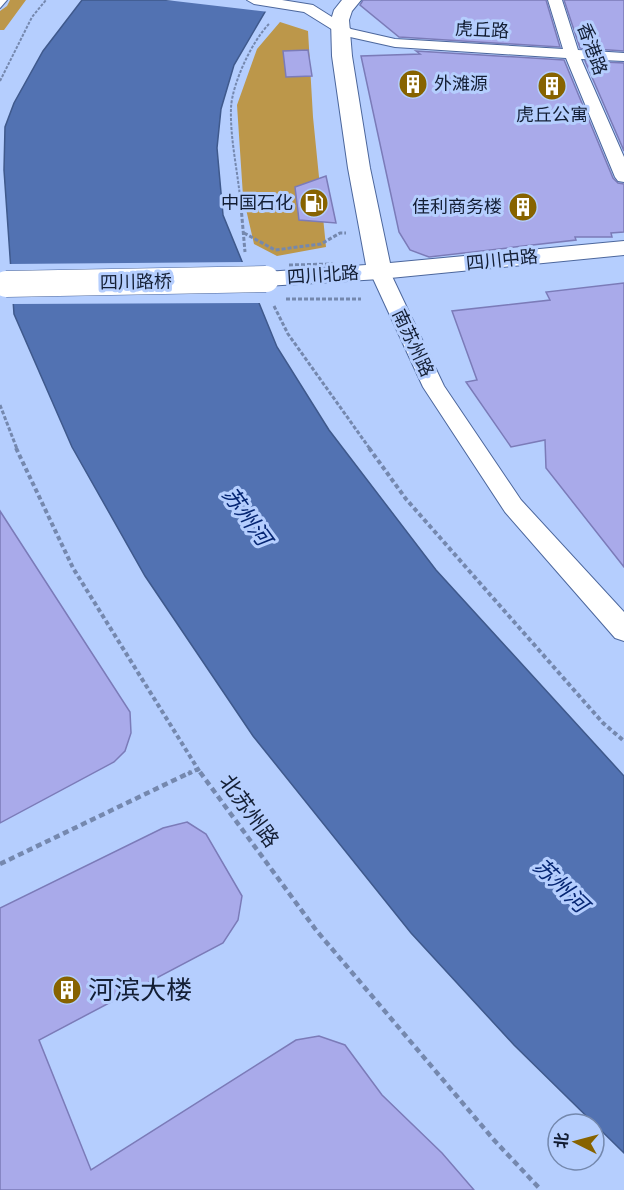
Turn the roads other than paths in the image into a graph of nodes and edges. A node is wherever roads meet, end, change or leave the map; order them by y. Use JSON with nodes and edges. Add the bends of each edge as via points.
{"nodes":[{"id":1,"x":3,"y":0,"type":"edge"},
{"id":2,"x":254,"y":0,"type":"edge"},
{"id":3,"x":352,"y":0,"type":"edge"},
{"id":4,"x":555,"y":0,"type":"edge"},
{"id":5,"x":0,"y":6,"type":"edge"},
{"id":6,"x":340,"y":29,"type":"junction"},
{"id":7,"x":572,"y":54,"type":"junction"},
{"id":8,"x":624,"y":57,"type":"edge"},
{"id":9,"x":624,"y":177,"type":"edge"},
{"id":10,"x":624,"y":248,"type":"edge"},
{"id":11,"x":258,"y":270,"type":"joint"},
{"id":12,"x":380,"y":272,"type":"junction"},
{"id":13,"x":3,"y":284,"type":"edge"},
{"id":14,"x":619,"y":619,"type":"edge"}],
"edges":[{"from":1,"to":5,"type":"lane"},
{"from":2,"to":6,"type":"street","name":"虎丘路","via":[[316,12]]},
{"from":3,"to":6,"type":"street","name":"南苏州路","via":[[343,10]]},
{"from":4,"to":7,"type":"street","name":"香港路"},
{"from":6,"to":7,"type":"street","name":"虎丘路","via":[[366,38],[423,46]]},
{"from":6,"to":12,"type":"street","name":"南苏州路","via":[[359,168]]},
{"from":7,"to":8,"type":"street","name":"虎丘路"},
{"from":7,"to":9,"type":"street","name":"香港路"},
{"from":10,"to":12,"type":"street","name":"四川中路"},
{"from":11,"to":12,"type":"street","name":"四川北路"},
{"from":11,"to":13,"type":"street","name":"四川路桥","bridge":true},
{"from":12,"to":14,"type":"street","name":"南苏州路","via":[[434,387],[513,506]]}]}
